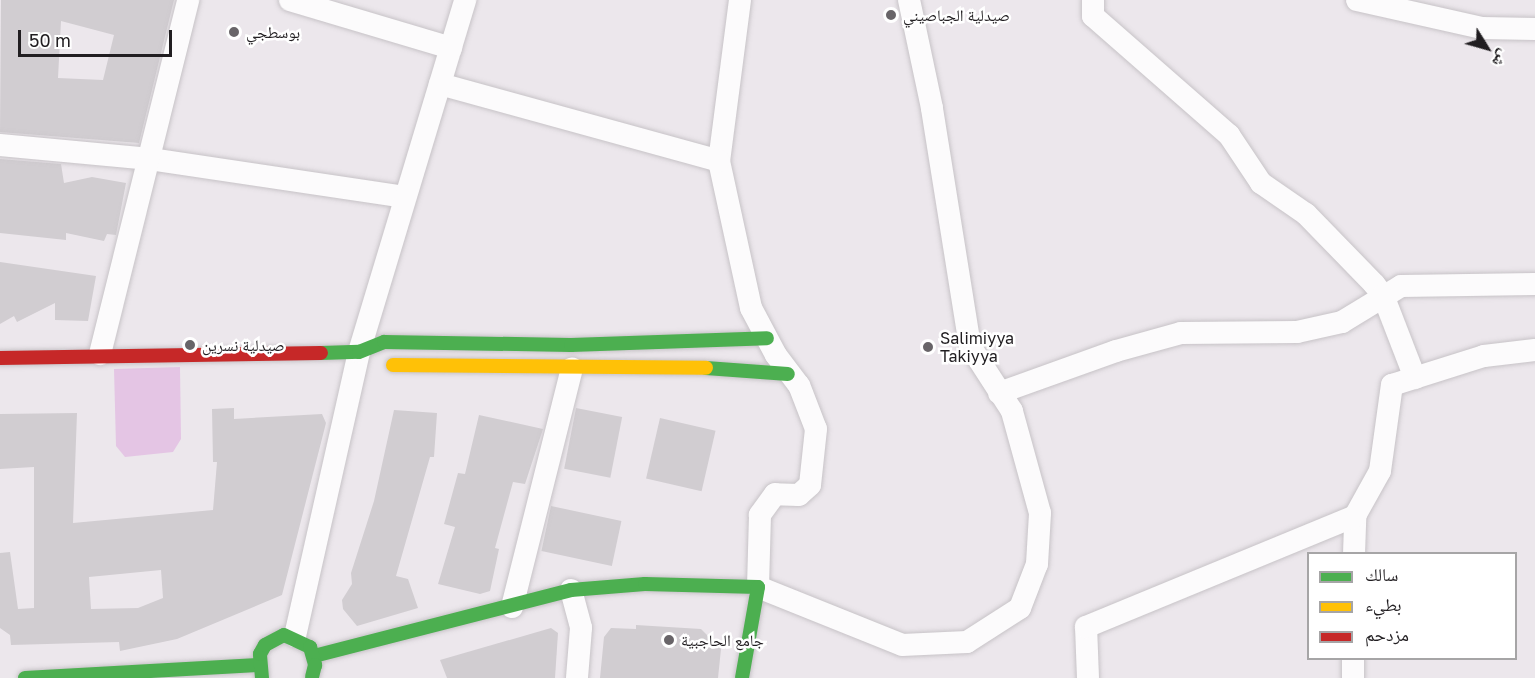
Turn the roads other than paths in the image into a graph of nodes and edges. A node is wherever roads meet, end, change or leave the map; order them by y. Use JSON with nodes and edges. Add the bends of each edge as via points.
{"nodes":[{"id":1,"x":188,"y":0,"type":"edge"},
{"id":2,"x":290,"y":0,"type":"edge"},
{"id":3,"x":465,"y":0,"type":"edge"},
{"id":4,"x":740,"y":0,"type":"edge"},
{"id":5,"x":909,"y":0,"type":"edge"},
{"id":6,"x":1093,"y":0,"type":"edge"},
{"id":7,"x":1357,"y":0,"type":"edge"},
{"id":8,"x":1535,"y":29,"type":"edge"},
{"id":9,"x":451,"y":48,"type":"junction"},
{"id":10,"x":440,"y":84,"type":"junction"},
{"id":11,"x":0,"y":145,"type":"edge"},
{"id":12,"x":150,"y":159,"type":"junction"},
{"id":13,"x":719,"y":161,"type":"junction"},
{"id":14,"x":404,"y":197,"type":"junction"},
{"id":15,"x":1535,"y":284,"type":"edge"},
{"id":16,"x":1383,"y":295,"type":"junction"},
{"id":17,"x":767,"y":338,"type":"junction"},
{"id":18,"x":691,"y":339,"type":"junction"},
{"id":19,"x":1535,"y":350,"type":"edge"},
{"id":20,"x":359,"y":352,"type":"junction"},
{"id":21,"x":100,"y":354,"type":"junction"},
{"id":22,"x":0,"y":358,"type":"edge"},
{"id":23,"x":691,"y":366,"type":"junction"},
{"id":24,"x":572,"y":368,"type":"junction"},
{"id":25,"x":788,"y":374,"type":"junction"},
{"id":26,"x":1415,"y":378,"type":"junction"},
{"id":27,"x":999,"y":393,"type":"junction"},
{"id":28,"x":1355,"y":516,"type":"junction"},
{"id":29,"x":1354,"y":552,"type":"edge"},
{"id":30,"x":758,"y":587,"type":"junction"},
{"id":31,"x":571,"y":590,"type":"junction"},
{"id":32,"x":512,"y":607,"type":"junction"},
{"id":33,"x":295,"y":636,"type":"junction"},
{"id":34,"x":314,"y":656,"type":"junction"},
{"id":35,"x":1353,"y":660,"type":"edge"},
{"id":36,"x":260,"y":671,"type":"edge"},
{"id":37,"x":25,"y":678,"type":"edge"},
{"id":38,"x":312,"y":678,"type":"edge"},
{"id":39,"x":577,"y":678,"type":"edge"},
{"id":40,"x":742,"y":678,"type":"edge"},
{"id":41,"x":1088,"y":678,"type":"edge"},
{"id":42,"x":1353,"y":678,"type":"edge"}],
"edges":[{"from":1,"to":12,"type":"street"},
{"from":2,"to":9,"type":"street"},
{"from":3,"to":9,"type":"street"},
{"from":4,"to":13,"type":"street"},
{"from":5,"to":27,"type":"street","via":[[932,108],[970,346]]},
{"from":6,"to":16,"type":"street","via":[[1093,16],[1229,135],[1261,183],[1306,214]]},
{"from":7,"to":8,"type":"street","via":[[1482,28]]},
{"from":9,"to":10,"type":"street"},
{"from":10,"to":13,"type":"street"},
{"from":10,"to":14,"type":"street"},
{"from":11,"to":12,"type":"street"},
{"from":12,"to":14,"type":"street"},
{"from":12,"to":21,"type":"street"},
{"from":13,"to":17,"type":"street","via":[[743,279]]},
{"from":14,"to":20,"type":"street"},
{"from":15,"to":16,"type":"street","via":[[1401,286]]},
{"from":16,"to":26,"type":"street"},
{"from":16,"to":27,"type":"street","via":[[1342,322],[1297,332],[1181,333],[1116,351]]},
{"from":17,"to":18,"type":"street"},
{"from":17,"to":25,"type":"street"},
{"from":18,"to":20,"type":"street","via":[[571,345],[384,342]]},
{"from":18,"to":23,"type":"street"},
{"from":19,"to":26,"type":"street","via":[[1484,356]]},
{"from":20,"to":21,"type":"street"},
{"from":20,"to":24,"type":"street","via":[[380,365]]},
{"from":20,"to":33,"type":"street"},
{"from":21,"to":22,"type":"street"},
{"from":23,"to":24,"type":"street"},
{"from":23,"to":25,"type":"street"},
{"from":24,"to":32,"type":"street"},
{"from":25,"to":30,"type":"street","via":[[804,394],[816,429],[812,471],[810,485],[799,495],[776,494],[760,515]]},
{"from":26,"to":28,"type":"street","via":[[1392,385],[1380,471]]},
{"from":27,"to":30,"type":"street","via":[[1012,411],[1040,513],[1036,564],[1020,608],[967,642],[902,645]]},
{"from":28,"to":29,"type":"street"},
{"from":28,"to":41,"type":"street","via":[[1086,627]]},
{"from":30,"to":31,"type":"street","via":[[645,584]]},
{"from":30,"to":40,"type":"street"},
{"from":31,"to":32,"type":"street"},
{"from":31,"to":39,"type":"street","via":[[581,628]]},
{"from":32,"to":34,"type":"street"},
{"from":33,"to":34,"type":"street"},
{"from":33,"to":36,"type":"street","via":[[284,635],[265,645]]},
{"from":34,"to":38,"type":"street"},
{"from":35,"to":42,"type":"street"},
{"from":36,"to":37,"type":"street"}]}
